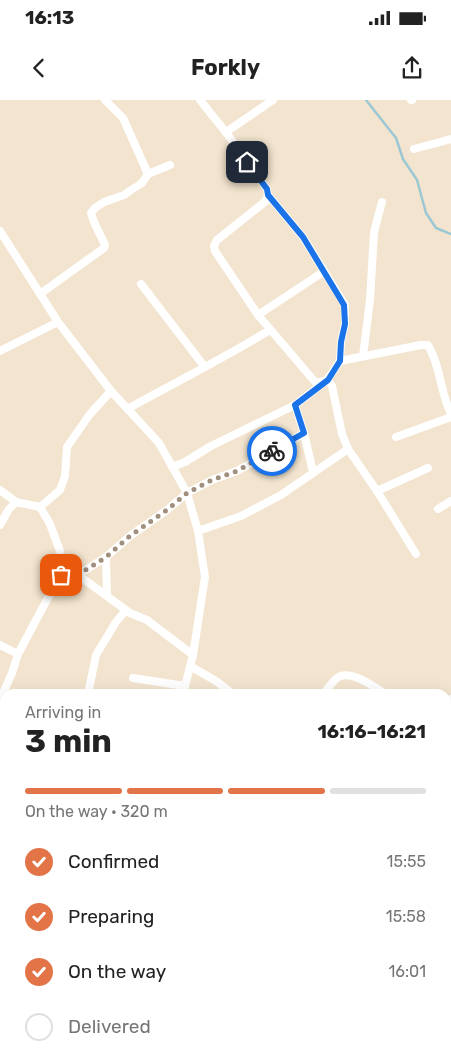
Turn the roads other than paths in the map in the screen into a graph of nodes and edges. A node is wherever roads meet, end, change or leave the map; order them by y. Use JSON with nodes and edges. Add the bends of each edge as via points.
{"nodes":[{"id":1,"x":104,"y":100,"type":"edge"},
{"id":2,"x":200,"y":100,"type":"edge"},
{"id":3,"x":273,"y":100,"type":"edge"},
{"id":4,"x":226,"y":132,"type":"junction"},
{"id":5,"x":451,"y":139,"type":"edge"},
{"id":6,"x":414,"y":148,"type":"dead end"},
{"id":7,"x":170,"y":165,"type":"dead end"},
{"id":8,"x":148,"y":174,"type":"junction"},
{"id":9,"x":268,"y":195,"type":"junction"},
{"id":10,"x":382,"y":202,"type":"dead end"},
{"id":11,"x":0,"y":231,"type":"edge"},
{"id":12,"x":8,"y":243,"type":"junction"},
{"id":13,"x":0,"y":248,"type":"edge"},
{"id":14,"x":323,"y":272,"type":"junction"},
{"id":15,"x":141,"y":284,"type":"dead end"},
{"id":16,"x":40,"y":294,"type":"junction"},
{"id":17,"x":258,"y":316,"type":"junction"},
{"id":18,"x":58,"y":322,"type":"junction"},
{"id":19,"x":270,"y":330,"type":"junction"},
{"id":20,"x":0,"y":351,"type":"edge"},
{"id":21,"x":363,"y":356,"type":"junction"},
{"id":22,"x":340,"y":361,"type":"junction"},
{"id":23,"x":204,"y":366,"type":"junction"},
{"id":24,"x":328,"y":380,"type":"junction"},
{"id":25,"x":451,"y":387,"type":"edge"},
{"id":26,"x":442,"y":390,"type":"junction"},
{"id":27,"x":111,"y":391,"type":"junction"},
{"id":28,"x":295,"y":405,"type":"junction"},
{"id":29,"x":128,"y":408,"type":"junction"},
{"id":30,"x":451,"y":416,"type":"edge"},
{"id":31,"x":304,"y":433,"type":"junction"},
{"id":32,"x":396,"y":437,"type":"dead end"},
{"id":33,"x":348,"y":449,"type":"junction"},
{"id":34,"x":172,"y":467,"type":"junction"},
{"id":35,"x":428,"y":468,"type":"dead end"},
{"id":36,"x":313,"y":472,"type":"junction"},
{"id":37,"x":0,"y":490,"type":"edge"},
{"id":38,"x":377,"y":492,"type":"junction"},
{"id":39,"x":187,"y":493,"type":"junction"},
{"id":40,"x":451,"y":501,"type":"edge"},
{"id":41,"x":16,"y":502,"type":"junction"},
{"id":42,"x":40,"y":508,"type":"junction"},
{"id":43,"x":438,"y":509,"type":"dead end"},
{"id":44,"x":0,"y":525,"type":"edge"},
{"id":45,"x":198,"y":531,"type":"junction"},
{"id":46,"x":60,"y":550,"type":"dead end"},
{"id":47,"x":416,"y":554,"type":"dead end"},
{"id":48,"x":106,"y":557,"type":"junction"},
{"id":49,"x":78,"y":575,"type":"junction"},
{"id":50,"x":107,"y":595,"type":"junction"},
{"id":51,"x":126,"y":610,"type":"junction"},
{"id":52,"x":0,"y":645,"type":"edge"},
{"id":53,"x":18,"y":654,"type":"junction"},
{"id":54,"x":193,"y":656,"type":"junction"},
{"id":55,"x":190,"y":666,"type":"junction"},
{"id":56,"x":133,"y":678,"type":"dead end"},
{"id":57,"x":5,"y":689,"type":"edge"},
{"id":58,"x":89,"y":689,"type":"edge"},
{"id":59,"x":180,"y":689,"type":"edge"},
{"id":60,"x":184,"y":689,"type":"edge"},
{"id":61,"x":226,"y":689,"type":"edge"},
{"id":62,"x":328,"y":689,"type":"edge"},
{"id":63,"x":377,"y":689,"type":"edge"}],
"edges":[{"from":1,"to":8,"type":"street","via":[[122,118]]},
{"from":2,"to":4,"type":"street"},
{"from":3,"to":4,"type":"street"},
{"from":4,"to":9,"type":"street"},
{"from":5,"to":6,"type":"street"},
{"from":7,"to":8,"type":"street"},
{"from":8,"to":16,"type":"street","via":[[124,195],[104,202],[91,213],[105,245],[102,251]]},
{"from":9,"to":14,"type":"street","via":[[303,237]]},
{"from":9,"to":17,"type":"street","via":[[266,201],[217,240],[214,246]]},
{"from":10,"to":21,"type":"street","via":[[374,232]]},
{"from":11,"to":12,"type":"street"},
{"from":12,"to":13,"type":"street"},
{"from":12,"to":16,"type":"street"},
{"from":14,"to":17,"type":"street"},
{"from":14,"to":22,"type":"street","via":[[344,305]]},
{"from":15,"to":23,"type":"street"},
{"from":16,"to":18,"type":"street"},
{"from":17,"to":19,"type":"street"},
{"from":18,"to":20,"type":"street"},
{"from":18,"to":27,"type":"street"},
{"from":19,"to":23,"type":"street"},
{"from":19,"to":24,"type":"street","via":[[316,383]]},
{"from":21,"to":22,"type":"street"},
{"from":21,"to":26,"type":"street","via":[[428,346]]},
{"from":22,"to":24,"type":"street"},
{"from":23,"to":29,"type":"street"},
{"from":24,"to":28,"type":"street"},
{"from":24,"to":33,"type":"street"},
{"from":25,"to":26,"type":"street"},
{"from":26,"to":30,"type":"street"},
{"from":27,"to":29,"type":"street"},
{"from":27,"to":42,"type":"street","via":[[67,447],[65,476],[60,490]]},
{"from":28,"to":31,"type":"street"},
{"from":28,"to":34,"type":"street"},
{"from":29,"to":34,"type":"street","via":[[159,443]]},
{"from":30,"to":32,"type":"street"},
{"from":31,"to":36,"type":"street"},
{"from":31,"to":39,"type":"street","via":[[237,471]]},
{"from":33,"to":36,"type":"street"},
{"from":33,"to":38,"type":"street"},
{"from":34,"to":39,"type":"street"},
{"from":35,"to":38,"type":"street"},
{"from":36,"to":45,"type":"street","via":[[257,509]]},
{"from":37,"to":41,"type":"street"},
{"from":38,"to":47,"type":"street"},
{"from":39,"to":45,"type":"street"},
{"from":39,"to":48,"type":"street"},
{"from":40,"to":43,"type":"street"},
{"from":41,"to":42,"type":"street"},
{"from":41,"to":44,"type":"street"},
{"from":42,"to":46,"type":"street"},
{"from":45,"to":54,"type":"street","via":[[205,577]]},
{"from":48,"to":49,"type":"street"},
{"from":48,"to":50,"type":"street"},
{"from":49,"to":50,"type":"street"},
{"from":49,"to":53,"type":"street","via":[[61,575]]},
{"from":50,"to":51,"type":"street"},
{"from":51,"to":54,"type":"street","via":[[147,620]]},
{"from":51,"to":58,"type":"street","via":[[96,655]]},
{"from":52,"to":53,"type":"street"},
{"from":53,"to":57,"type":"street"},
{"from":54,"to":55,"type":"street"},
{"from":55,"to":60,"type":"street"},
{"from":55,"to":61,"type":"street"},
{"from":56,"to":59,"type":"street"},
{"from":62,"to":63,"type":"street","via":[[344,675]]}]}
